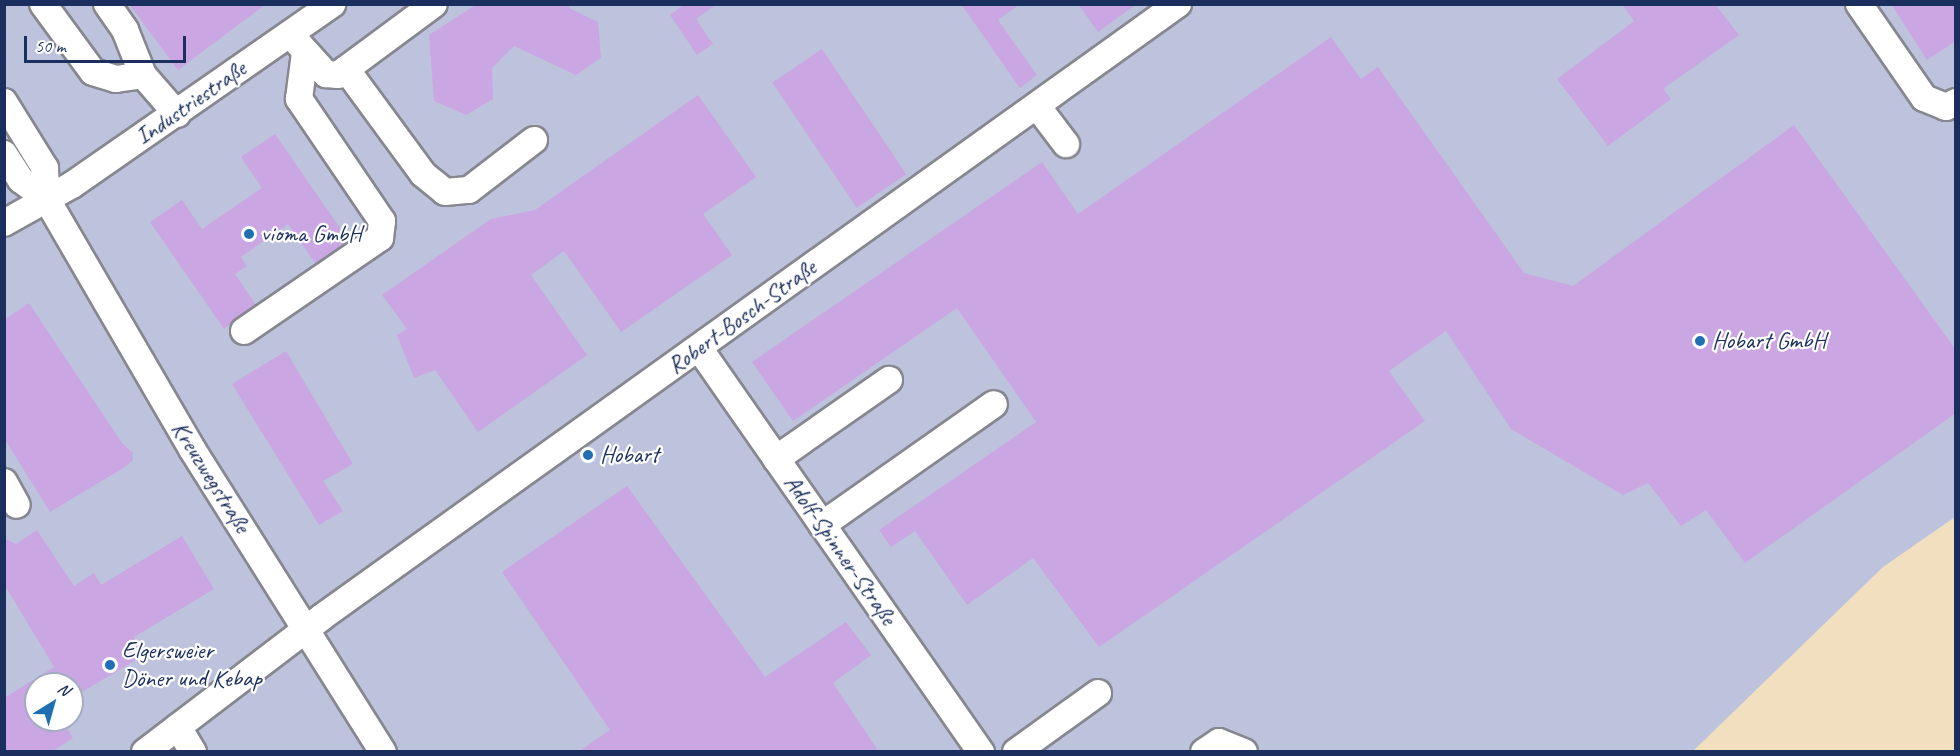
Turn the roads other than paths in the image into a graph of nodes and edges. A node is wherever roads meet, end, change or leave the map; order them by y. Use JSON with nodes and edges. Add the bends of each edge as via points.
{"nodes":[{"id":1,"x":43,"y":4,"type":"edge"},
{"id":2,"x":106,"y":4,"type":"edge"},
{"id":3,"x":332,"y":4,"type":"edge"},
{"id":4,"x":434,"y":4,"type":"edge"},
{"id":5,"x":1178,"y":4,"type":"edge"},
{"id":6,"x":1859,"y":4,"type":"edge"},
{"id":7,"x":298,"y":43,"type":"junction"},
{"id":8,"x":346,"y":69,"type":"junction"},
{"id":9,"x":143,"y":75,"type":"junction"},
{"id":10,"x":4,"y":102,"type":"edge"},
{"id":11,"x":1956,"y":102,"type":"edge"},
{"id":12,"x":1036,"y":106,"type":"junction"},
{"id":13,"x":177,"y":114,"type":"junction"},
{"id":14,"x":534,"y":140,"type":"dead end"},
{"id":15,"x":1065,"y":144,"type":"dead end"},
{"id":16,"x":4,"y":154,"type":"edge"},
{"id":17,"x":46,"y":198,"type":"junction"},
{"id":18,"x":4,"y":223,"type":"edge"},
{"id":19,"x":244,"y":331,"type":"dead end"},
{"id":20,"x":699,"y":348,"type":"junction"},
{"id":21,"x":889,"y":380,"type":"dead end"},
{"id":22,"x":994,"y":404,"type":"dead end"},
{"id":23,"x":776,"y":459,"type":"junction"},
{"id":24,"x":4,"y":482,"type":"edge"},
{"id":25,"x":17,"y":505,"type":"dead end"},
{"id":26,"x":822,"y":525,"type":"junction"},
{"id":27,"x":306,"y":629,"type":"junction"},
{"id":28,"x":1098,"y":693,"type":"dead end"},
{"id":29,"x":177,"y":727,"type":"junction"},
{"id":30,"x":1212,"y":747,"type":"edge"},
{"id":31,"x":145,"y":752,"type":"edge"},
{"id":32,"x":193,"y":752,"type":"edge"},
{"id":33,"x":383,"y":752,"type":"edge"},
{"id":34,"x":981,"y":752,"type":"edge"},
{"id":35,"x":1016,"y":752,"type":"edge"},
{"id":36,"x":1244,"y":752,"type":"edge"}],
"edges":[{"from":1,"to":9,"type":"street","via":[[93,72],[116,79]]},
{"from":2,"to":9,"type":"street","via":[[125,30]]},
{"from":3,"to":7,"type":"street","name":"Industriestraße"},
{"from":4,"to":8,"type":"street"},
{"from":5,"to":12,"type":"street","name":"Robert-Bosch-Straße"},
{"from":6,"to":11,"type":"street","via":[[1924,98],[1946,107]]},
{"from":7,"to":8,"type":"street","via":[[326,74],[338,75]]},
{"from":7,"to":13,"type":"street","name":"Industriestraße"},
{"from":7,"to":19,"type":"street","via":[[299,99],[382,221],[380,238]]},
{"from":8,"to":14,"type":"street","via":[[423,174],[445,192],[469,190]]},
{"from":9,"to":13,"type":"street"},
{"from":10,"to":17,"type":"street","name":"Kreuzwegstraße","via":[[45,168]]},
{"from":12,"to":15,"type":"street"},
{"from":12,"to":20,"type":"street","name":"Robert-Bosch-Straße"},
{"from":13,"to":17,"type":"street","name":"Industriestraße"},
{"from":16,"to":17,"type":"street","name":"Kreuzwegstraße","via":[[21,180]]},
{"from":17,"to":18,"type":"street","name":"Industriestraße"},
{"from":17,"to":27,"type":"street","name":"Kreuzwegstraße","via":[[151,380]]},
{"from":20,"to":23,"type":"street","name":"Adolf-Spinner-Straße"},
{"from":20,"to":27,"type":"street","name":"Robert-Bosch-Straße"},
{"from":21,"to":23,"type":"street"},
{"from":22,"to":26,"type":"street"},
{"from":23,"to":26,"type":"street","name":"Adolf-Spinner-Straße"},
{"from":24,"to":25,"type":"street"},
{"from":26,"to":34,"type":"street","name":"Adolf-Spinner-Straße"},
{"from":27,"to":29,"type":"street","name":"Robert-Bosch-Straße"},
{"from":27,"to":33,"type":"street","name":"Kreuzwegstraße"},
{"from":28,"to":35,"type":"street"},
{"from":29,"to":31,"type":"street","name":"Robert-Bosch-Straße"},
{"from":29,"to":32,"type":"street"},
{"from":30,"to":36,"type":"street"}]}
